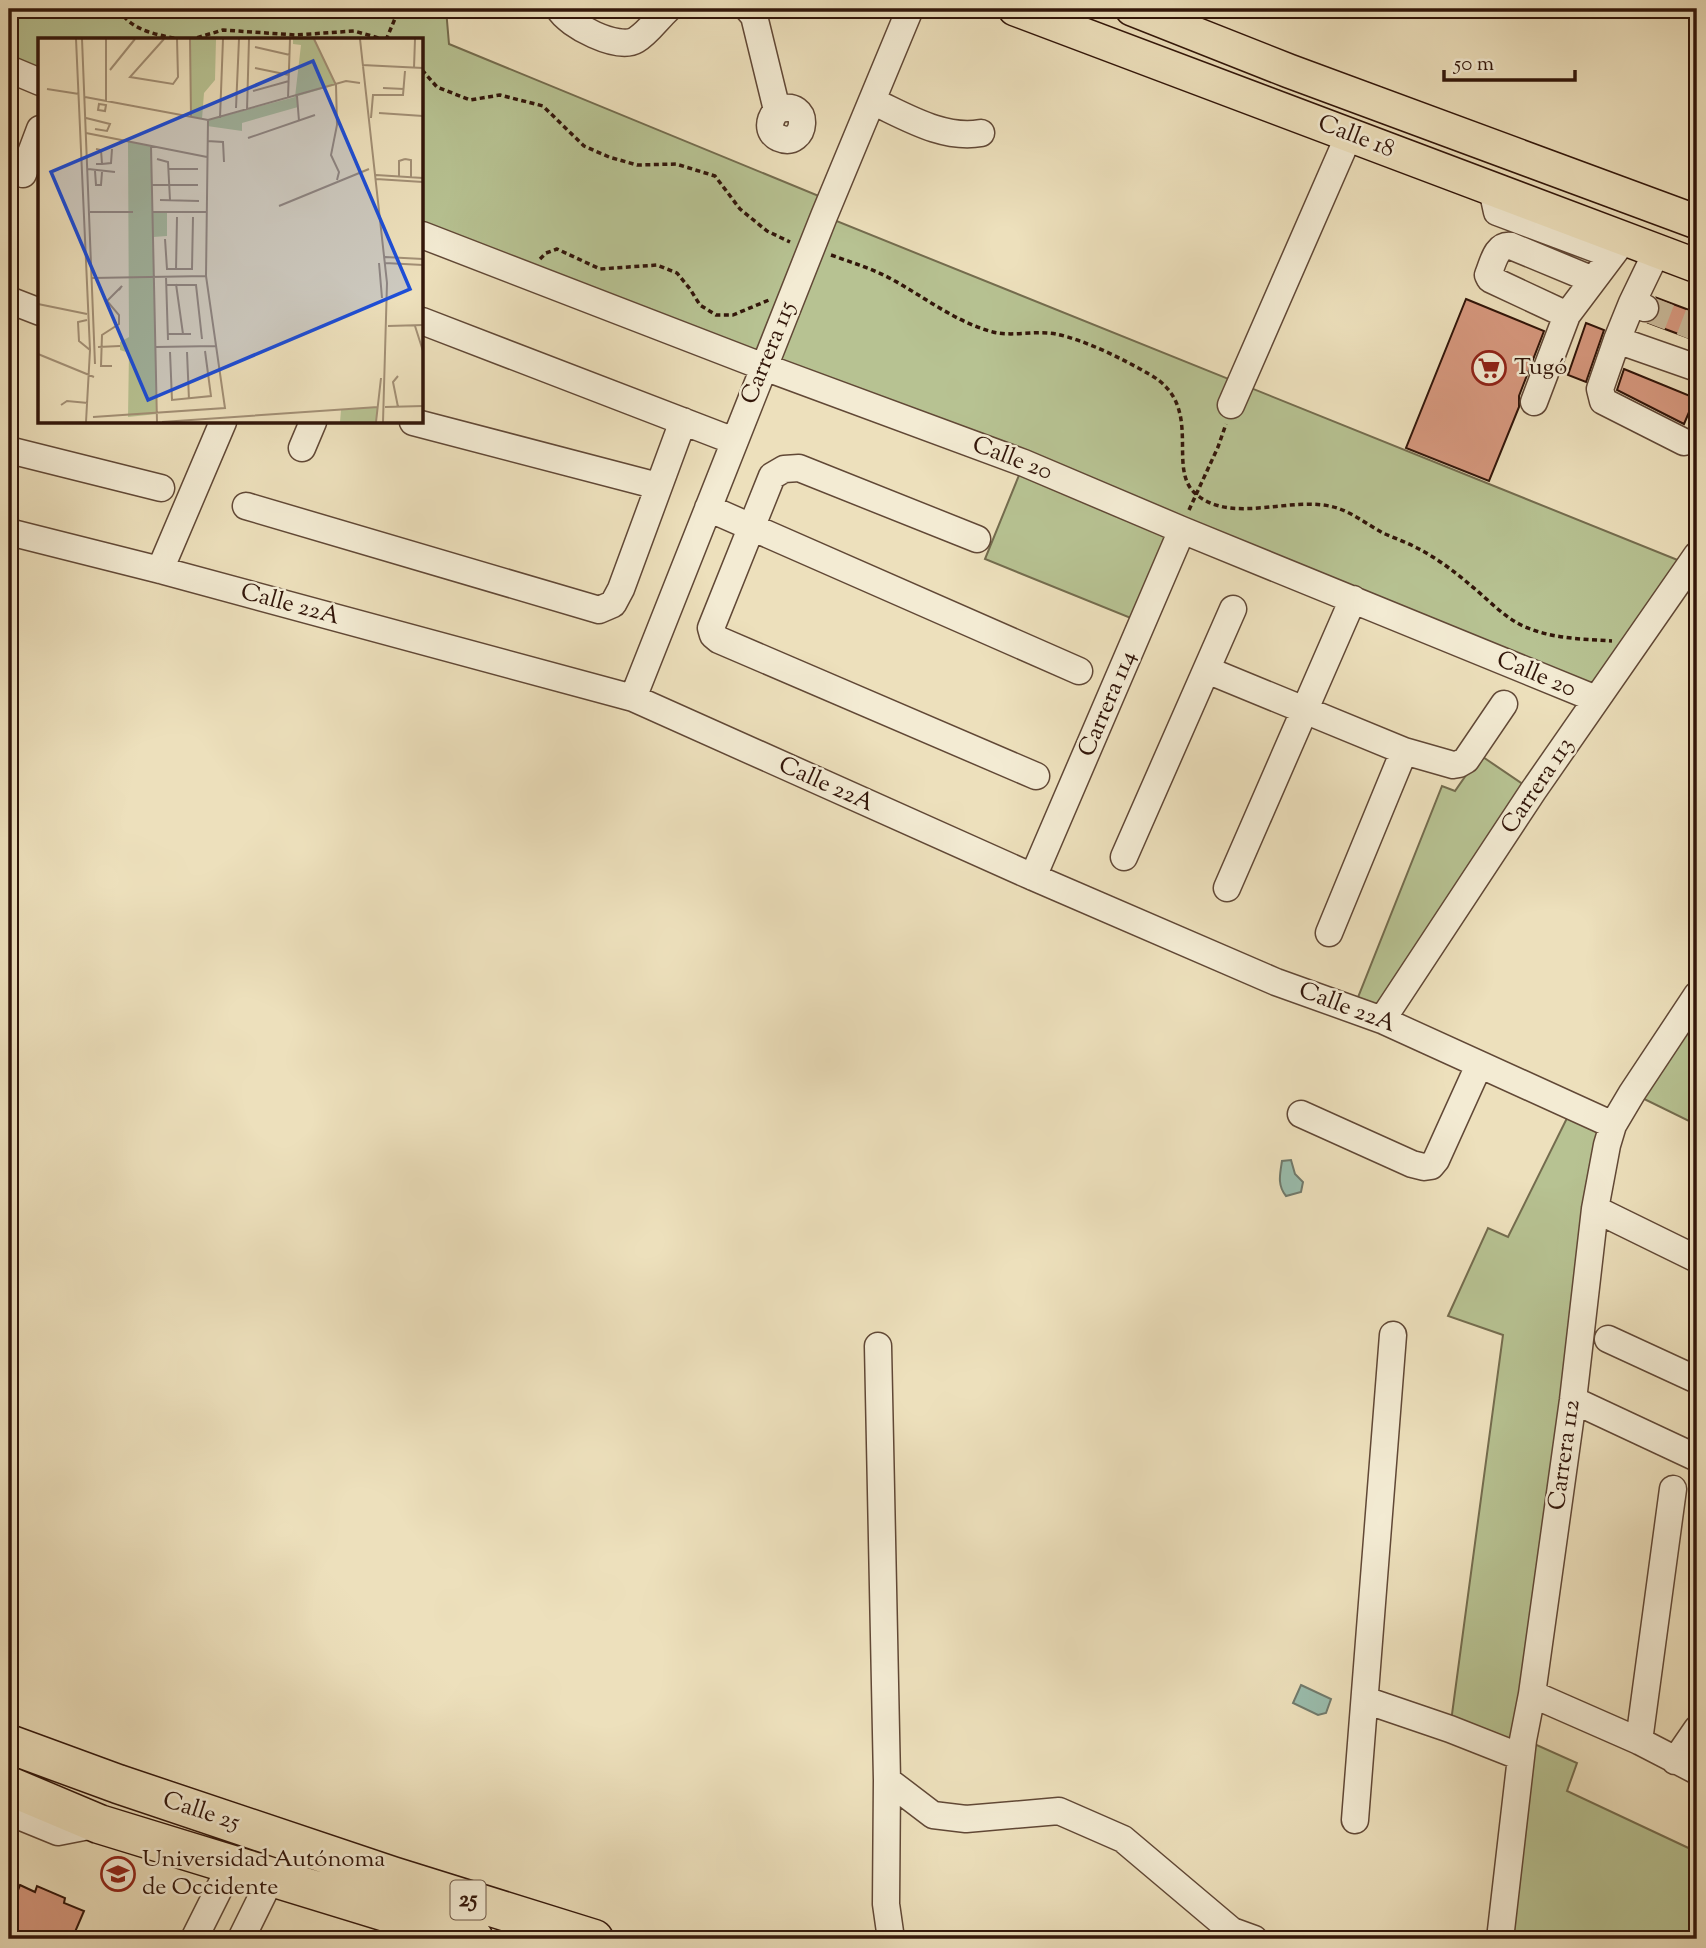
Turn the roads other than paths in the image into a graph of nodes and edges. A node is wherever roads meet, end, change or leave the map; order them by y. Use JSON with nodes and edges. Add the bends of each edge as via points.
{"nodes":[{"id":1,"x":559,"y":9,"type":"edge"},
{"id":2,"x":668,"y":9,"type":"edge"},
{"id":3,"x":748,"y":9,"type":"edge"},
{"id":4,"x":910,"y":9,"type":"edge"},
{"id":5,"x":1015,"y":9,"type":"edge"},
{"id":6,"x":1132,"y":9,"type":"edge"},
{"id":7,"x":9,"y":69,"type":"edge"},
{"id":8,"x":38,"y":81,"type":"edge"},
{"id":9,"x":872,"y":101,"type":"junction"},
{"id":10,"x":777,"y":110,"type":"dead end"},
{"id":11,"x":981,"y":134,"type":"dead end"},
{"id":12,"x":38,"y":135,"type":"edge"},
{"id":13,"x":1349,"y":135,"type":"junction"},
{"id":14,"x":24,"y":174,"type":"edge"},
{"id":15,"x":1697,"y":222,"type":"edge"},
{"id":16,"x":424,"y":236,"type":"edge"},
{"id":17,"x":1618,"y":247,"type":"junction"},
{"id":18,"x":1657,"y":251,"type":"junction"},
{"id":19,"x":1697,"y":266,"type":"edge"},
{"id":20,"x":1593,"y":280,"type":"junction"},
{"id":21,"x":9,"y":300,"type":"edge"},
{"id":22,"x":38,"y":311,"type":"edge"},
{"id":23,"x":1567,"y":315,"type":"junction"},
{"id":24,"x":424,"y":322,"type":"edge"},
{"id":25,"x":1617,"y":340,"type":"junction"},
{"id":26,"x":764,"y":367,"type":"junction"},
{"id":27,"x":1697,"y":368,"type":"edge"},
{"id":28,"x":1534,"y":402,"type":"dead end"},
{"id":29,"x":1231,"y":405,"type":"road end"},
{"id":30,"x":683,"y":421,"type":"junction"},
{"id":31,"x":222,"y":424,"type":"edge"},
{"id":32,"x":312,"y":424,"type":"edge"},
{"id":33,"x":420,"y":424,"type":"edge"},
{"id":34,"x":734,"y":441,"type":"junction"},
{"id":35,"x":1684,"y":442,"type":"dead end"},
{"id":36,"x":302,"y":448,"type":"dead end"},
{"id":37,"x":9,"y":450,"type":"edge"},
{"id":38,"x":658,"y":486,"type":"junction"},
{"id":39,"x":161,"y":488,"type":"dead end"},
{"id":40,"x":246,"y":506,"type":"dead end"},
{"id":41,"x":708,"y":508,"type":"junction"},
{"id":42,"x":751,"y":527,"type":"junction"},
{"id":43,"x":1182,"y":530,"type":"junction"},
{"id":44,"x":9,"y":532,"type":"edge"},
{"id":45,"x":977,"y":539,"type":"dead end"},
{"id":46,"x":1697,"y":555,"type":"edge"},
{"id":47,"x":160,"y":570,"type":"junction"},
{"id":48,"x":1353,"y":598,"type":"junction"},
{"id":49,"x":1233,"y":609,"type":"dead end"},
{"id":50,"x":1208,"y":670,"type":"junction"},
{"id":51,"x":1079,"y":671,"type":"dead end"},
{"id":52,"x":633,"y":698,"type":"junction"},
{"id":53,"x":1596,"y":699,"type":"junction"},
{"id":54,"x":1504,"y":704,"type":"dead end"},
{"id":55,"x":1306,"y":709,"type":"junction"},
{"id":56,"x":1404,"y":751,"type":"junction"},
{"id":57,"x":1036,"y":776,"type":"dead end"},
{"id":58,"x":1124,"y":857,"type":"dead end"},
{"id":59,"x":1033,"y":877,"type":"junction"},
{"id":60,"x":1227,"y":888,"type":"dead end"},
{"id":61,"x":1329,"y":933,"type":"dead end"},
{"id":62,"x":1697,"y":995,"type":"edge"},
{"id":63,"x":1382,"y":1020,"type":"junction"},
{"id":64,"x":1686,"y":1032,"type":"edge"},
{"id":65,"x":1479,"y":1065,"type":"junction"},
{"id":66,"x":1301,"y":1114,"type":"dead end"},
{"id":67,"x":1613,"y":1125,"type":"junction"},
{"id":68,"x":1595,"y":1209,"type":"junction"},
{"id":69,"x":1697,"y":1259,"type":"edge"},
{"id":70,"x":1393,"y":1335,"type":"dead end"},
{"id":71,"x":1608,"y":1339,"type":"dead end"},
{"id":72,"x":878,"y":1346,"type":"dead end"},
{"id":73,"x":1697,"y":1380,"type":"edge"},
{"id":74,"x":1573,"y":1400,"type":"junction"},
{"id":75,"x":1697,"y":1458,"type":"edge"},
{"id":76,"x":1673,"y":1489,"type":"dead end"},
{"id":77,"x":1532,"y":1694,"type":"junction"},
{"id":78,"x":1365,"y":1700,"type":"junction"},
{"id":79,"x":1697,"y":1729,"type":"edge"},
{"id":80,"x":1639,"y":1741,"type":"junction"},
{"id":81,"x":9,"y":1744,"type":"edge"},
{"id":82,"x":1521,"y":1757,"type":"junction"},
{"id":83,"x":1686,"y":1766,"type":"edge"},
{"id":84,"x":887,"y":1780,"type":"junction"},
{"id":85,"x":9,"y":1786,"type":"edge"},
{"id":86,"x":9,"y":1812,"type":"edge"},
{"id":87,"x":1355,"y":1820,"type":"dead end"},
{"id":88,"x":99,"y":1824,"type":"junction"},
{"id":89,"x":231,"y":1865,"type":"junction"},
{"id":90,"x":271,"y":1878,"type":"junction"},
{"id":91,"x":194,"y":1939,"type":"edge"},
{"id":92,"x":241,"y":1939,"type":"edge"},
{"id":93,"x":474,"y":1939,"type":"edge"},
{"id":94,"x":594,"y":1939,"type":"edge"},
{"id":95,"x":891,"y":1939,"type":"edge"},
{"id":96,"x":1254,"y":1939,"type":"edge"},
{"id":97,"x":1500,"y":1939,"type":"edge"}],
"edges":[{"from":1,"to":2,"type":"street","via":[[564,17],[618,44],[636,40]]},
{"from":3,"to":10,"type":"street","via":[[754,16]]},
{"from":4,"to":9,"type":"street","name":"Carrera 115"},
{"from":5,"to":13,"type":"main road","name":"Calle 18"},
{"from":6,"to":15,"type":"main road","name":"Calle 18"},
{"from":7,"to":8,"type":"street"},
{"from":9,"to":11,"type":"street","via":[[944,132]]},
{"from":9,"to":26,"type":"street","name":"Carrera 115"},
{"from":12,"to":14,"type":"street"},
{"from":13,"to":17,"type":"main road","name":"Calle 18","via":[[1492,189]]},
{"from":13,"to":29,"type":"street"},
{"from":16,"to":26,"type":"street","name":"Calle 20"},
{"from":17,"to":18,"type":"main road","name":"Calle 18"},
{"from":17,"to":20,"type":"street"},
{"from":18,"to":19,"type":"main road","name":"Calle 18"},
{"from":18,"to":25,"type":"street","via":[[1639,305]]},
{"from":20,"to":23,"type":"street"},
{"from":20,"to":23,"type":"street","via":[[1511,246],[1500,248],[1490,279]]},
{"from":21,"to":22,"type":"street"},
{"from":23,"to":28,"type":"street"},
{"from":24,"to":30,"type":"street"},
{"from":25,"to":27,"type":"street"},
{"from":25,"to":35,"type":"street","via":[[1600,389],[1603,401]]},
{"from":26,"to":34,"type":"street","name":"Carrera 115"},
{"from":26,"to":43,"type":"street","name":"Calle 20","via":[[1024,463]]},
{"from":30,"to":34,"type":"street"},
{"from":30,"to":38,"type":"street"},
{"from":31,"to":47,"type":"street"},
{"from":32,"to":36,"type":"street"},
{"from":33,"to":38,"type":"street"},
{"from":34,"to":41,"type":"street","name":"Carrera 115"},
{"from":37,"to":39,"type":"street"},
{"from":38,"to":40,"type":"street","via":[[621,589],[613,604],[599,610]]},
{"from":41,"to":42,"type":"street"},
{"from":41,"to":52,"type":"street","name":"Carrera 115"},
{"from":42,"to":45,"type":"street","via":[[772,476],[799,468]]},
{"from":42,"to":51,"type":"street"},
{"from":42,"to":57,"type":"street","via":[[711,623],[713,635]]},
{"from":43,"to":48,"type":"street","name":"Calle 20"},
{"from":43,"to":59,"type":"street","name":"Carrera 114"},
{"from":44,"to":47,"type":"street","name":"Calle 22A"},
{"from":46,"to":53,"type":"street","name":"Carrera 113"},
{"from":47,"to":52,"type":"street","name":"Calle 22A"},
{"from":48,"to":53,"type":"street","name":"Calle 20"},
{"from":48,"to":55,"type":"street"},
{"from":49,"to":50,"type":"street"},
{"from":50,"to":55,"type":"street"},
{"from":50,"to":58,"type":"street"},
{"from":52,"to":59,"type":"street","name":"Calle 22A"},
{"from":53,"to":63,"type":"street","name":"Carrera 113"},
{"from":54,"to":56,"type":"street","via":[[1459,764]]},
{"from":55,"to":56,"type":"street"},
{"from":55,"to":60,"type":"street"},
{"from":56,"to":61,"type":"street"},
{"from":59,"to":63,"type":"street","name":"Calle 22A","via":[[1276,982]]},
{"from":62,"to":64,"type":"street","name":"Carrera 112"},
{"from":63,"to":65,"type":"street","name":"Calle 22A"},
{"from":64,"to":67,"type":"street","name":"Carrera 112"},
{"from":65,"to":66,"type":"street","via":[[1431,1166],[1412,1164]]},
{"from":65,"to":67,"type":"street","name":"Calle 22A"},
{"from":67,"to":68,"type":"street","name":"Carrera 112"},
{"from":68,"to":69,"type":"street"},
{"from":68,"to":74,"type":"street","name":"Carrera 112"},
{"from":70,"to":78,"type":"street"},
{"from":71,"to":73,"type":"street"},
{"from":72,"to":84,"type":"street"},
{"from":74,"to":75,"type":"street"},
{"from":74,"to":77,"type":"street","name":"Carrera 112"},
{"from":76,"to":80,"type":"street"},
{"from":77,"to":80,"type":"street"},
{"from":77,"to":82,"type":"street","name":"Carrera 112"},
{"from":78,"to":82,"type":"street"},
{"from":78,"to":87,"type":"street"},
{"from":79,"to":83,"type":"street"},
{"from":80,"to":83,"type":"street"},
{"from":81,"to":94,"type":"highway","name":"Calle 25","number":"25","via":[[391,1876]]},
{"from":82,"to":97,"type":"street","name":"Carrera 112"},
{"from":84,"to":95,"type":"street","via":[[886,1904]]},
{"from":84,"to":96,"type":"street","via":[[933,1815],[966,1819],[1059,1811],[1123,1839],[1232,1931]]},
{"from":85,"to":88,"type":"highway","name":"Calle 25","number":"25"},
{"from":86,"to":88,"type":"street","via":[[58,1832]]},
{"from":88,"to":89,"type":"highway","name":"Calle 25","number":"25"},
{"from":89,"to":90,"type":"highway","name":"Calle 25","number":"25"},
{"from":89,"to":91,"type":"street"},
{"from":90,"to":92,"type":"street"},
{"from":90,"to":93,"type":"highway","name":"Calle 25","number":"25"}]}
